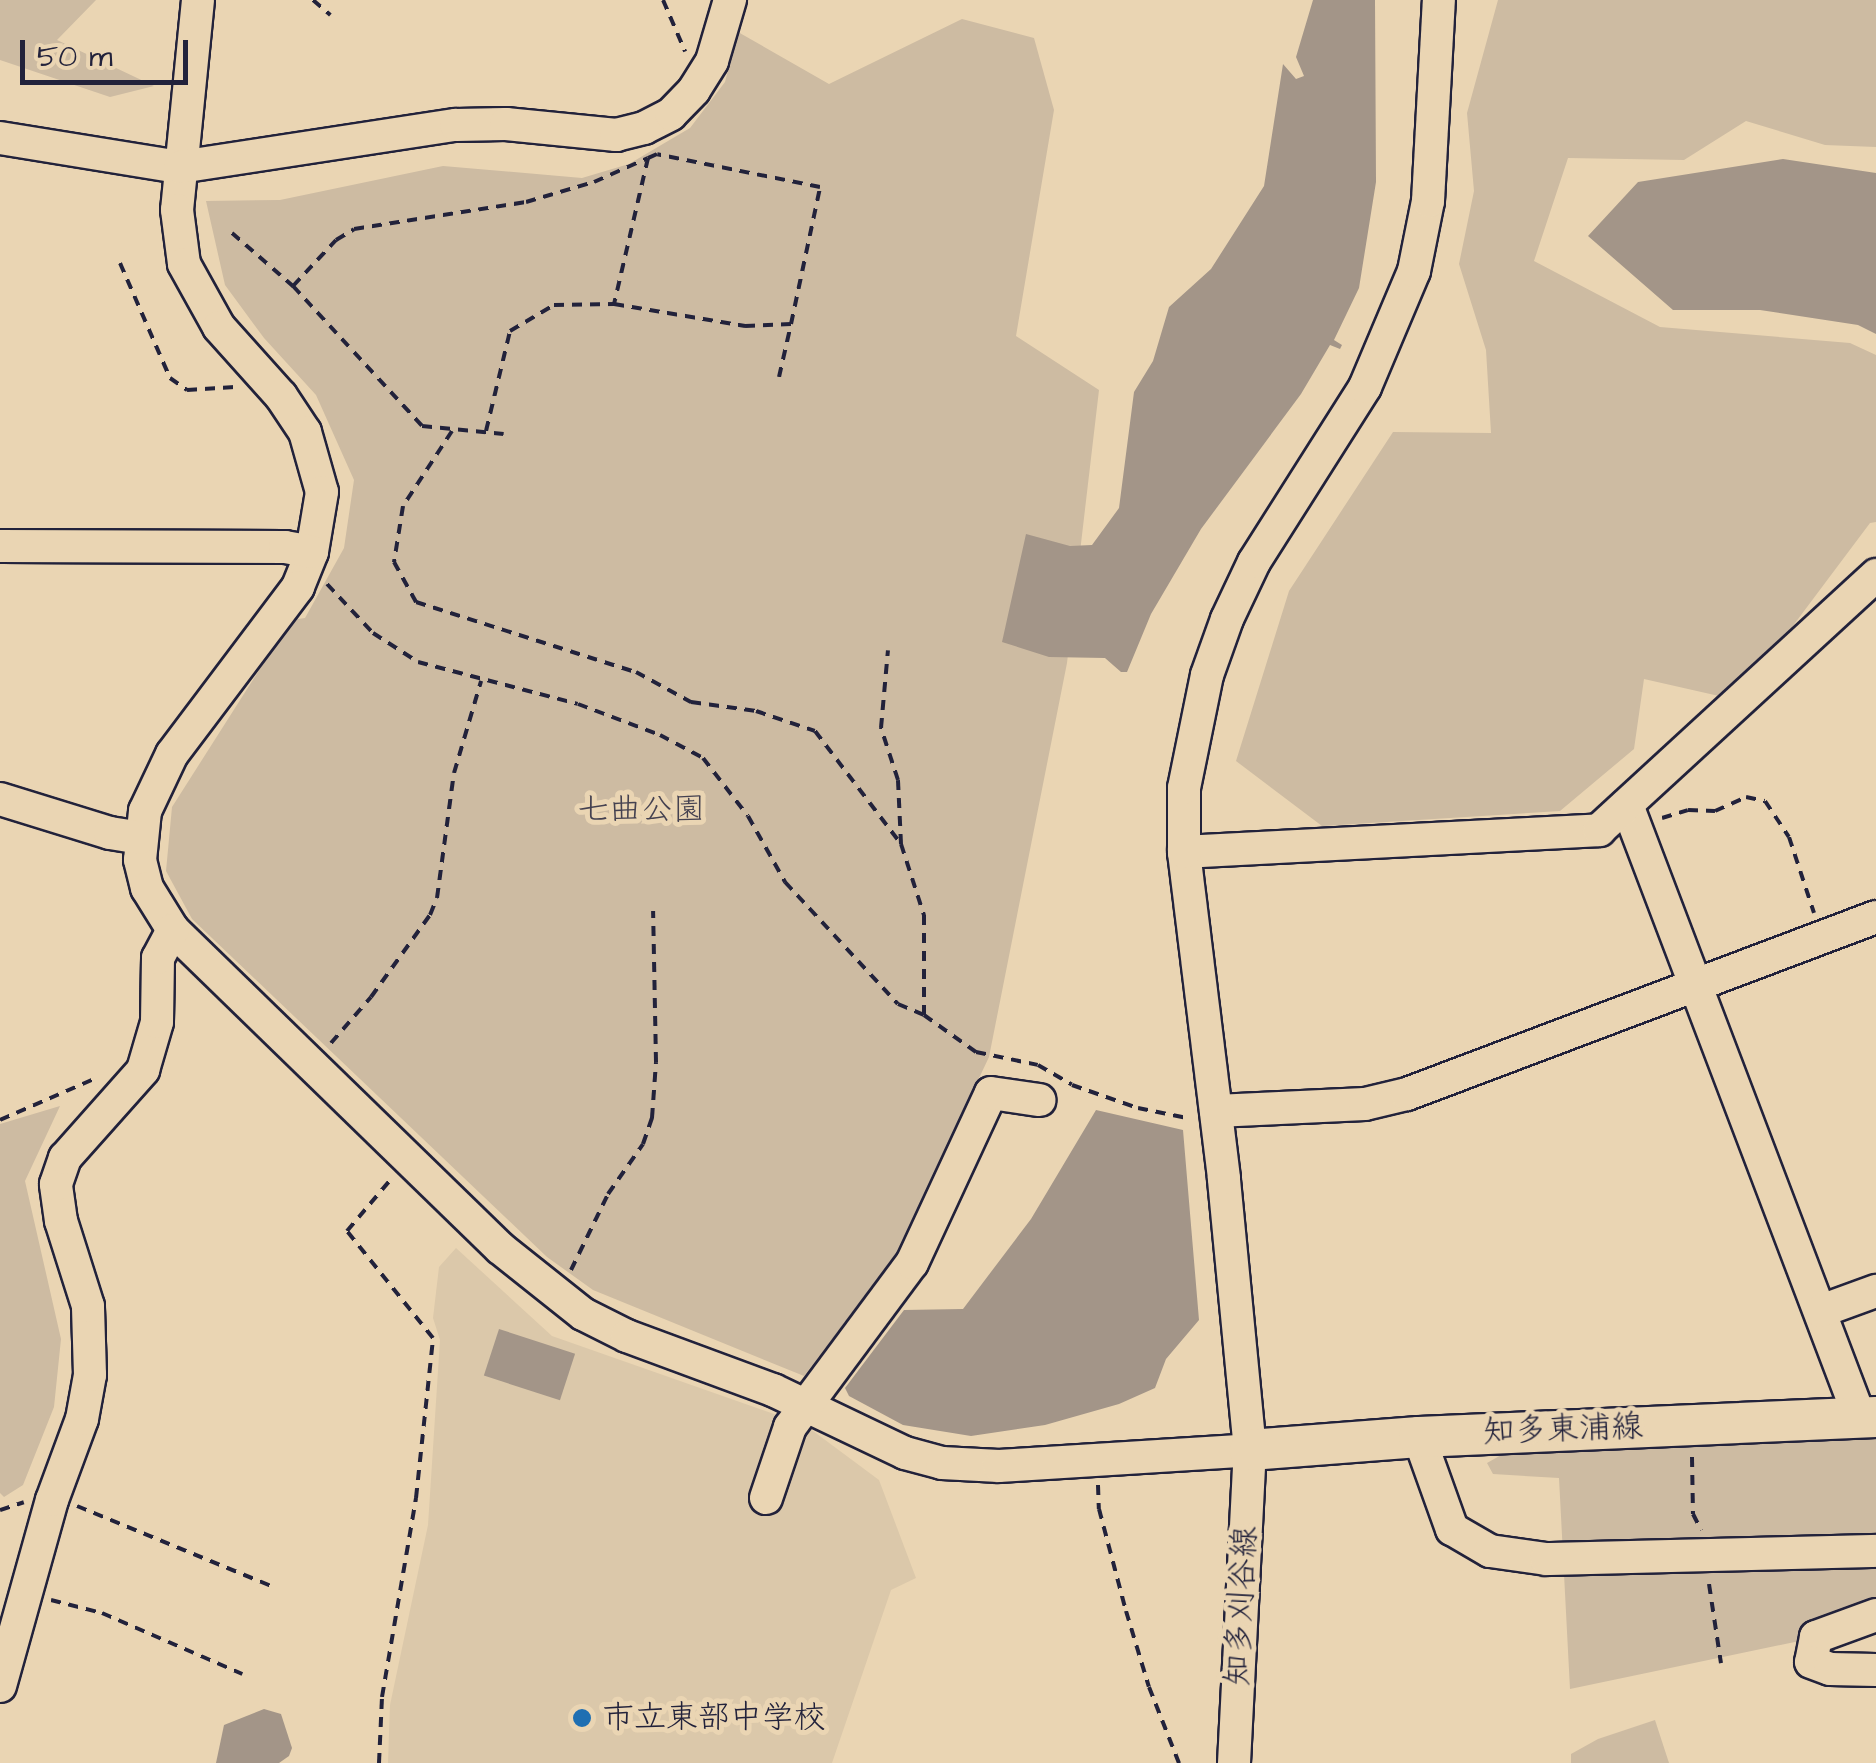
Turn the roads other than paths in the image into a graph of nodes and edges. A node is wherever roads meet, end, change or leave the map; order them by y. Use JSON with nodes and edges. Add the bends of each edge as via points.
{"nodes":[{"id":1,"x":198,"y":0,"type":"edge"},
{"id":2,"x":730,"y":0,"type":"edge"},
{"id":3,"x":1439,"y":0,"type":"edge"},
{"id":4,"x":0,"y":138,"type":"edge"},
{"id":5,"x":180,"y":167,"type":"junction"},
{"id":6,"x":0,"y":546,"type":"edge"},
{"id":7,"x":309,"y":561,"type":"junction"},
{"id":8,"x":1876,"y":575,"type":"edge"},
{"id":9,"x":0,"y":799,"type":"edge"},
{"id":10,"x":1631,"y":816,"type":"junction"},
{"id":11,"x":141,"y":838,"type":"junction"},
{"id":12,"x":1184,"y":852,"type":"junction"},
{"id":13,"x":1876,"y":917,"type":"edge"},
{"id":14,"x":173,"y":930,"type":"junction"},
{"id":15,"x":1696,"y":982,"type":"junction"},
{"id":16,"x":1040,"y":1100,"type":"dead end"},
{"id":17,"x":1216,"y":1111,"type":"junction"},
{"id":18,"x":1876,"y":1291,"type":"edge"},
{"id":19,"x":1821,"y":1311,"type":"junction"},
{"id":20,"x":804,"y":1404,"type":"junction"},
{"id":21,"x":1868,"y":1417,"type":"edge"},
{"id":22,"x":1419,"y":1436,"type":"junction"},
{"id":23,"x":1250,"y":1450,"type":"junction"},
{"id":24,"x":766,"y":1498,"type":"dead end"},
{"id":25,"x":1876,"y":1551,"type":"edge"},
{"id":26,"x":1876,"y":1615,"type":"edge"},
{"id":27,"x":1876,"y":1670,"type":"edge"},
{"id":28,"x":0,"y":1686,"type":"edge"},
{"id":29,"x":1234,"y":1763,"type":"edge"}],
"edges":[{"from":1,"to":5,"type":"street"},
{"from":2,"to":5,"type":"street","via":[[704,73],[671,114],[644,128],[616,135],[456,125]]},
{"from":3,"to":12,"type":"street","name":"知多刈谷線","via":[[1431,166],[1414,271],[1364,388],[1254,562],[1227,619],[1192,734]]},
{"from":4,"to":5,"type":"street"},
{"from":5,"to":7,"type":"street","via":[[184,264],[219,327],[305,432],[316,461],[321,511]]},
{"from":6,"to":7,"type":"street","via":[[285,546]]},
{"from":7,"to":11,"type":"street","via":[[283,610],[172,754],[145,810]]},
{"from":8,"to":10,"type":"street"},
{"from":9,"to":11,"type":"street"},
{"from":10,"to":12,"type":"street","via":[[1599,830]]},
{"from":10,"to":15,"type":"street"},
{"from":11,"to":14,"type":"street","via":[[148,888]]},
{"from":12,"to":17,"type":"street","name":"知多刈谷線"},
{"from":13,"to":15,"type":"street"},
{"from":14,"to":20,"type":"street","via":[[556,1295],[627,1336]]},
{"from":14,"to":28,"type":"street","via":[[158,958],[157,1022],[142,1070],[65,1158],[56,1184],[88,1306],[92,1353],[82,1419]]},
{"from":15,"to":17,"type":"street","via":[[1407,1094],[1365,1104]]},
{"from":15,"to":19,"type":"street"},
{"from":16,"to":20,"type":"street","via":[[991,1093],[912,1262]]},
{"from":17,"to":23,"type":"street","name":"知多刈谷線"},
{"from":18,"to":19,"type":"street"},
{"from":19,"to":21,"type":"street"},
{"from":20,"to":23,"type":"street","via":[[942,1464]]},
{"from":20,"to":24,"type":"street"},
{"from":21,"to":22,"type":"main road","name":"知多東浦線"},
{"from":22,"to":23,"type":"main road","name":"知多東浦線"},
{"from":22,"to":25,"type":"street","via":[[1452,1529],[1490,1550],[1546,1559]]},
{"from":23,"to":29,"type":"street","name":"知多刈谷線"},
{"from":26,"to":27,"type":"street","via":[[1816,1637],[1811,1651],[1811,1662],[1830,1669]]}]}
